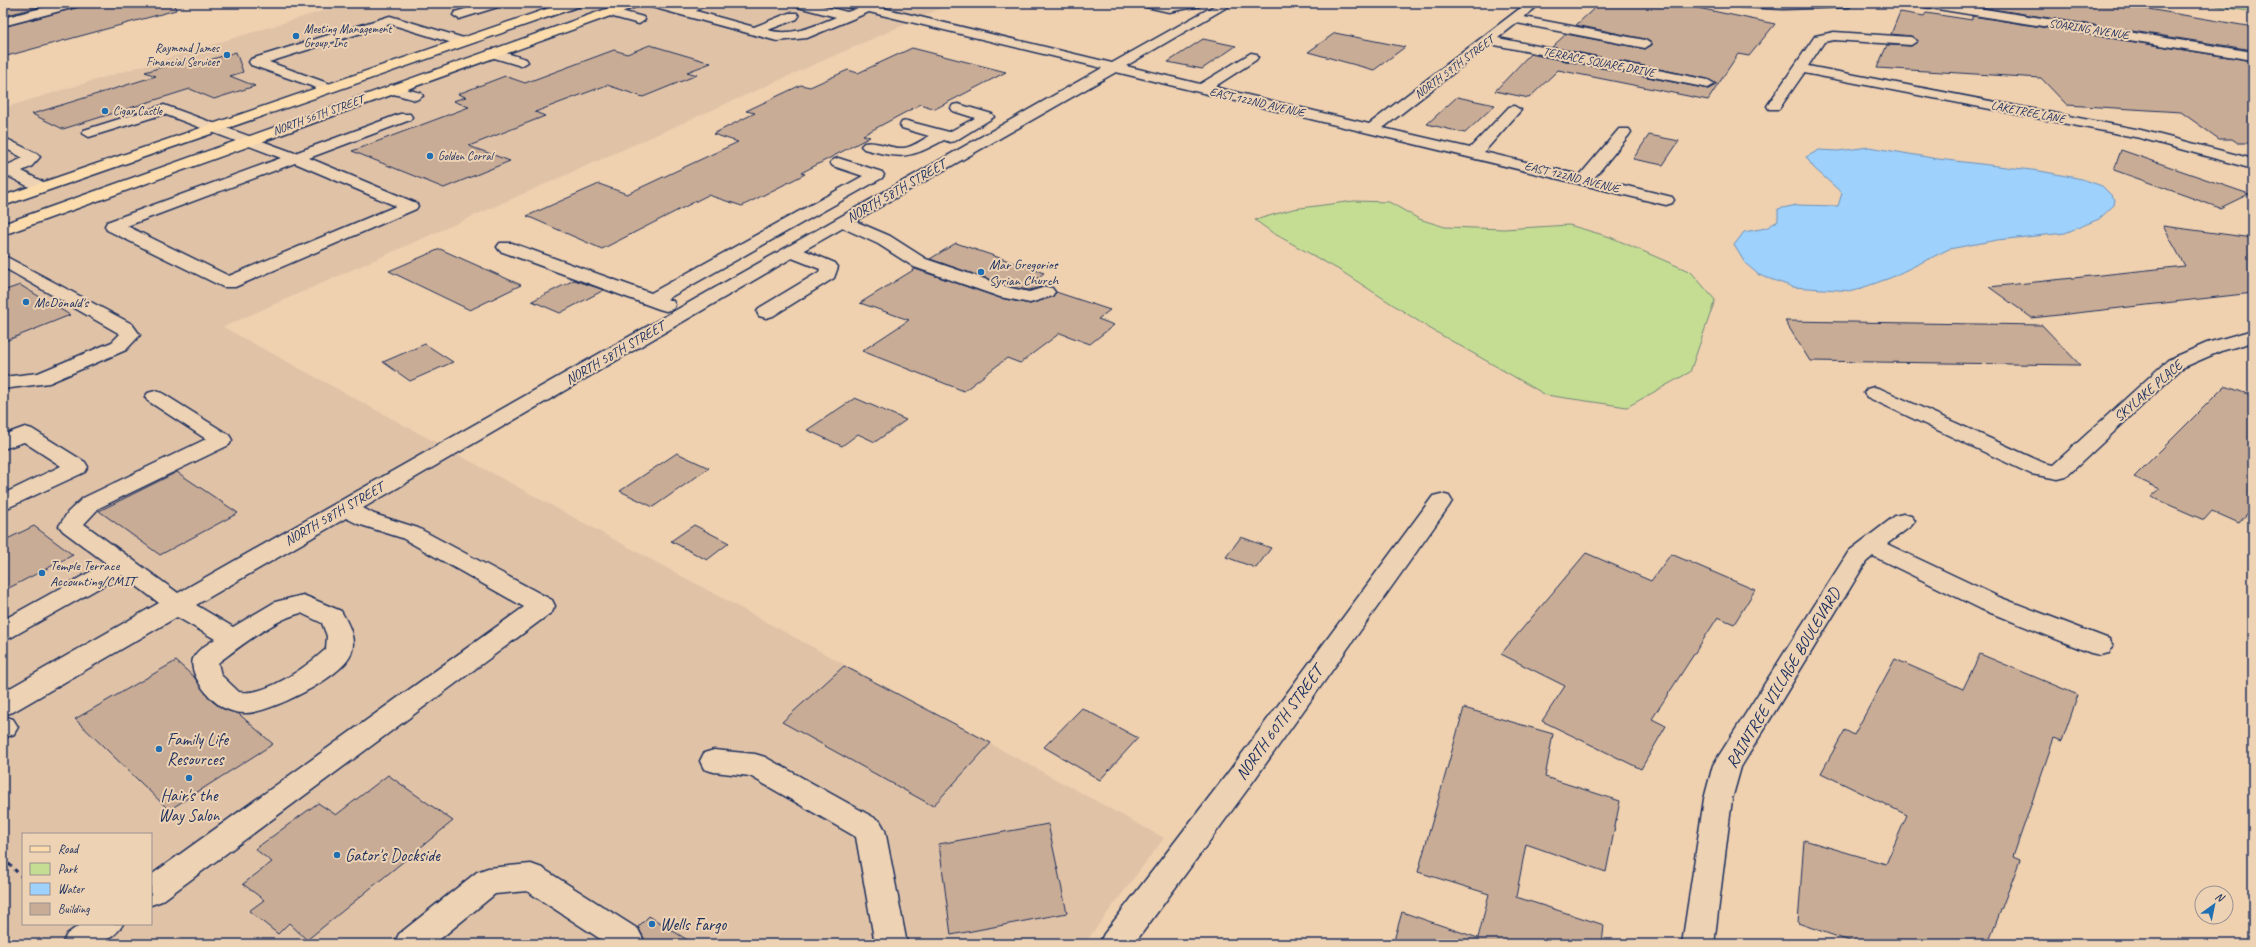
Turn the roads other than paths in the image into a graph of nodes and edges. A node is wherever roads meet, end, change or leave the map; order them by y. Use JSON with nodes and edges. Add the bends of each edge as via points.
{"nodes":[{"id":1,"x":75,"y":3,"type":"edge"},
{"id":2,"x":496,"y":3,"type":"edge"},
{"id":3,"x":544,"y":3,"type":"edge"},
{"id":4,"x":576,"y":3,"type":"edge"},
{"id":5,"x":634,"y":3,"type":"edge"},
{"id":6,"x":652,"y":3,"type":"edge"},
{"id":7,"x":706,"y":3,"type":"edge"},
{"id":8,"x":898,"y":3,"type":"edge"},
{"id":9,"x":1146,"y":3,"type":"edge"},
{"id":10,"x":1196,"y":3,"type":"edge"},
{"id":11,"x":1228,"y":3,"type":"edge"},
{"id":12,"x":1535,"y":3,"type":"edge"},
{"id":13,"x":1741,"y":3,"type":"edge"},
{"id":14,"x":1849,"y":3,"type":"edge"},
{"id":15,"x":1925,"y":3,"type":"edge"},
{"id":16,"x":797,"y":5,"type":"edge"},
{"id":17,"x":562,"y":8,"type":"junction"},
{"id":18,"x":848,"y":10,"type":"edge"},
{"id":19,"x":873,"y":10,"type":"junction"},
{"id":20,"x":610,"y":12,"type":"junction"},
{"id":21,"x":684,"y":12,"type":"junction"},
{"id":22,"x":459,"y":15,"type":"dead end"},
{"id":23,"x":793,"y":16,"type":"dead end"},
{"id":24,"x":1515,"y":19,"type":"junction"},
{"id":25,"x":639,"y":20,"type":"dead end"},
{"id":26,"x":3,"y":22,"type":"edge"},
{"id":27,"x":755,"y":31,"type":"junction"},
{"id":28,"x":1490,"y":40,"type":"junction"},
{"id":29,"x":1911,"y":41,"type":"dead end"},
{"id":30,"x":462,"y":42,"type":"junction"},
{"id":31,"x":1645,"y":44,"type":"dead end"},
{"id":32,"x":493,"y":54,"type":"junction"},
{"id":33,"x":2253,"y":56,"type":"edge"},
{"id":34,"x":1251,"y":57,"type":"dead end"},
{"id":35,"x":521,"y":62,"type":"dead end"},
{"id":36,"x":1111,"y":68,"type":"junction"},
{"id":37,"x":1800,"y":68,"type":"junction"},
{"id":38,"x":1708,"y":84,"type":"dead end"},
{"id":39,"x":328,"y":88,"type":"junction"},
{"id":40,"x":391,"y":89,"type":"junction"},
{"id":41,"x":1201,"y":89,"type":"junction"},
{"id":42,"x":416,"y":96,"type":"dead end"},
{"id":43,"x":1774,"y":106,"type":"dead end"},
{"id":44,"x":958,"y":108,"type":"dead end"},
{"id":45,"x":1514,"y":110,"type":"dead end"},
{"id":46,"x":405,"y":117,"type":"dead end"},
{"id":47,"x":907,"y":125,"type":"dead end"},
{"id":48,"x":213,"y":128,"type":"junction"},
{"id":49,"x":1372,"y":129,"type":"junction"},
{"id":50,"x":1624,"y":132,"type":"dead end"},
{"id":51,"x":89,"y":133,"type":"dead end"},
{"id":52,"x":946,"y":136,"type":"junction"},
{"id":53,"x":3,"y":141,"type":"edge"},
{"id":54,"x":246,"y":141,"type":"junction"},
{"id":55,"x":976,"y":145,"type":"junction"},
{"id":56,"x":869,"y":146,"type":"dead end"},
{"id":57,"x":1473,"y":154,"type":"junction"},
{"id":58,"x":296,"y":158,"type":"junction"},
{"id":59,"x":838,"y":163,"type":"dead end"},
{"id":60,"x":2253,"y":164,"type":"edge"},
{"id":61,"x":6,"y":171,"type":"edge"},
{"id":62,"x":1584,"y":180,"type":"junction"},
{"id":63,"x":41,"y":187,"type":"junction"},
{"id":64,"x":3,"y":200,"type":"edge"},
{"id":65,"x":1666,"y":200,"type":"dead end"},
{"id":66,"x":843,"y":222,"type":"junction"},
{"id":67,"x":3,"y":230,"type":"edge"},
{"id":68,"x":506,"y":247,"type":"dead end"},
{"id":69,"x":791,"y":251,"type":"junction"},
{"id":70,"x":3,"y":260,"type":"edge"},
{"id":71,"x":1046,"y":292,"type":"dead end"},
{"id":72,"x":652,"y":300,"type":"junction"},
{"id":73,"x":686,"y":312,"type":"junction"},
{"id":74,"x":766,"y":312,"type":"dead end"},
{"id":75,"x":2253,"y":336,"type":"edge"},
{"id":76,"x":42,"y":379,"type":"junction"},
{"id":77,"x":3,"y":383,"type":"edge"},
{"id":78,"x":1874,"y":393,"type":"dead end"},
{"id":79,"x":3,"y":395,"type":"edge"},
{"id":80,"x":155,"y":398,"type":"dead end"},
{"id":81,"x":3,"y":443,"type":"edge"},
{"id":82,"x":1441,"y":501,"type":"dead end"},
{"id":83,"x":3,"y":503,"type":"edge"},
{"id":84,"x":346,"y":508,"type":"junction"},
{"id":85,"x":1903,"y":521,"type":"dead end"},
{"id":86,"x":1863,"y":551,"type":"junction"},
{"id":87,"x":123,"y":564,"type":"junction"},
{"id":88,"x":178,"y":605,"type":"junction"},
{"id":89,"x":3,"y":631,"type":"edge"},
{"id":90,"x":234,"y":638,"type":"junction"},
{"id":91,"x":2100,"y":646,"type":"dead end"},
{"id":92,"x":3,"y":719,"type":"edge"},
{"id":93,"x":714,"y":761,"type":"dead end"},
{"id":94,"x":152,"y":891,"type":"edge"},
{"id":95,"x":106,"y":925,"type":"edge"},
{"id":96,"x":627,"y":939,"type":"dead end"},
{"id":97,"x":78,"y":944,"type":"edge"},
{"id":98,"x":410,"y":944,"type":"edge"},
{"id":99,"x":891,"y":944,"type":"edge"},
{"id":100,"x":1115,"y":944,"type":"edge"},
{"id":101,"x":1698,"y":944,"type":"edge"}],
"edges":[{"from":1,"to":26,"type":"street"},
{"from":2,"to":22,"type":"street"},
{"from":3,"to":17,"type":"street"},
{"from":4,"to":17,"type":"main road","name":"NORTH 56TH STREET"},
{"from":5,"to":20,"type":"main road","name":"NORTH 56TH STREET"},
{"from":6,"to":21,"type":"street"},
{"from":7,"to":21,"type":"street"},
{"from":8,"to":19,"type":"street"},
{"from":9,"to":10,"type":"street","via":[[1169,8]]},
{"from":11,"to":36,"type":"street","name":"NORTH 58TH STREET"},
{"from":12,"to":24,"type":"street","name":"NORTH 59TH STREET"},
{"from":13,"to":14,"type":"street"},
{"from":15,"to":33,"type":"street","name":"SOARING AVENUE"},
{"from":16,"to":18,"type":"street","name":"EAST 122ND AVENUE"},
{"from":17,"to":30,"type":"main road","name":"NORTH 56TH STREET"},
{"from":18,"to":19,"type":"street","name":"EAST 122ND AVENUE"},
{"from":18,"to":27,"type":"street","via":[[803,35],[778,37]]},
{"from":19,"to":36,"type":"street","name":"EAST 122ND AVENUE"},
{"from":20,"to":25,"type":"street"},
{"from":20,"to":32,"type":"main road","name":"NORTH 56TH STREET"},
{"from":21,"to":27,"type":"street"},
{"from":23,"to":27,"type":"street"},
{"from":24,"to":28,"type":"street","name":"NORTH 59TH STREET"},
{"from":24,"to":31,"type":"street"},
{"from":28,"to":38,"type":"street","name":"TERRACE SQUARE DRIVE"},
{"from":28,"to":49,"type":"street","name":"NORTH 59TH STREET"},
{"from":29,"to":37,"type":"street","via":[[1826,37],[1820,39]]},
{"from":30,"to":39,"type":"main road","name":"NORTH 56TH STREET"},
{"from":30,"to":39,"type":"street","via":[[390,20],[256,62]]},
{"from":32,"to":35,"type":"street"},
{"from":32,"to":40,"type":"main road","name":"NORTH 56TH STREET"},
{"from":34,"to":41,"type":"street"},
{"from":36,"to":41,"type":"street","name":"EAST 122ND AVENUE"},
{"from":36,"to":55,"type":"street","name":"NORTH 58TH STREET"},
{"from":37,"to":43,"type":"street"},
{"from":37,"to":60,"type":"street","name":"LAKETREE LANE","via":[[2141,134]]},
{"from":39,"to":48,"type":"main road","name":"NORTH 56TH STREET"},
{"from":40,"to":42,"type":"street"},
{"from":40,"to":54,"type":"main road","name":"NORTH 56TH STREET"},
{"from":41,"to":49,"type":"street","name":"EAST 122ND AVENUE"},
{"from":44,"to":52,"type":"street","via":[[987,117]]},
{"from":45,"to":57,"type":"street"},
{"from":46,"to":58,"type":"street"},
{"from":47,"to":52,"type":"street"},
{"from":48,"to":51,"type":"street","via":[[164,109]]},
{"from":48,"to":54,"type":"street"},
{"from":48,"to":63,"type":"main road","name":"NORTH 56TH STREET"},
{"from":49,"to":57,"type":"street","name":"EAST 122ND AVENUE"},
{"from":50,"to":62,"type":"street"},
{"from":52,"to":55,"type":"street"},
{"from":52,"to":56,"type":"street","via":[[901,154]]},
{"from":53,"to":61,"type":"street","via":[[32,157],[26,164]]},
{"from":54,"to":58,"type":"street"},
{"from":54,"to":67,"type":"main road","name":"NORTH 56TH STREET"},
{"from":55,"to":66,"type":"street","name":"NORTH 58TH STREET"},
{"from":57,"to":62,"type":"street","name":"EAST 122ND AVENUE"},
{"from":58,"to":58,"type":"street","via":[[142,215],[113,226],[229,283],[410,206]]},
{"from":59,"to":72,"type":"street","via":[[876,175]]},
{"from":61,"to":63,"type":"street"},
{"from":62,"to":65,"type":"street","name":"EAST 122ND AVENUE"},
{"from":63,"to":64,"type":"main road","name":"NORTH 56TH STREET"},
{"from":66,"to":69,"type":"street","name":"NORTH 58TH STREET"},
{"from":66,"to":71,"type":"street","via":[[884,240],[920,263],[1006,293],[1030,298]]},
{"from":68,"to":72,"type":"street","via":[[559,269]]},
{"from":69,"to":73,"type":"street","name":"NORTH 58TH STREET"},
{"from":69,"to":74,"type":"street","via":[[829,267],[828,274]]},
{"from":70,"to":76,"type":"street","via":[[125,328],[130,336],[119,346]]},
{"from":72,"to":73,"type":"street"},
{"from":73,"to":84,"type":"street","name":"NORTH 58TH STREET"},
{"from":75,"to":78,"type":"street","name":"SKYLAKE PLACE","via":[[2214,347],[2175,364],[2058,472],[2039,469]]},
{"from":76,"to":77,"type":"street"},
{"from":76,"to":79,"type":"street"},
{"from":80,"to":87,"type":"street","via":[[221,440],[91,503],[76,517],[71,526]]},
{"from":81,"to":83,"type":"street","via":[[24,433],[77,467]]},
{"from":82,"to":100,"type":"street","name":"NORTH 60TH STREET","via":[[1237,782]]},
{"from":84,"to":88,"type":"street","name":"NORTH 58TH STREET"},
{"from":84,"to":94,"type":"street","via":[[366,519],[410,532],[544,606]]},
{"from":85,"to":86,"type":"street"},
{"from":86,"to":91,"type":"street"},
{"from":86,"to":101,"type":"street","name":"RAINTREE VILLAGE BOULEVARD","via":[[1727,765],[1718,799]]},
{"from":87,"to":88,"type":"street"},
{"from":87,"to":89,"type":"street"},
{"from":88,"to":90,"type":"street"},
{"from":88,"to":92,"type":"street","name":"NORTH 58TH STREET"},
{"from":90,"to":90,"type":"street","via":[[284,608],[303,604],[332,617],[340,636],[339,653],[305,681],[282,692],[252,702],[233,701],[212,683],[206,672],[205,660]]},
{"from":93,"to":99,"type":"street","via":[[755,765],[870,830]]},
{"from":95,"to":97,"type":"street"},
{"from":96,"to":98,"type":"street","via":[[531,877],[488,881]]}]}
